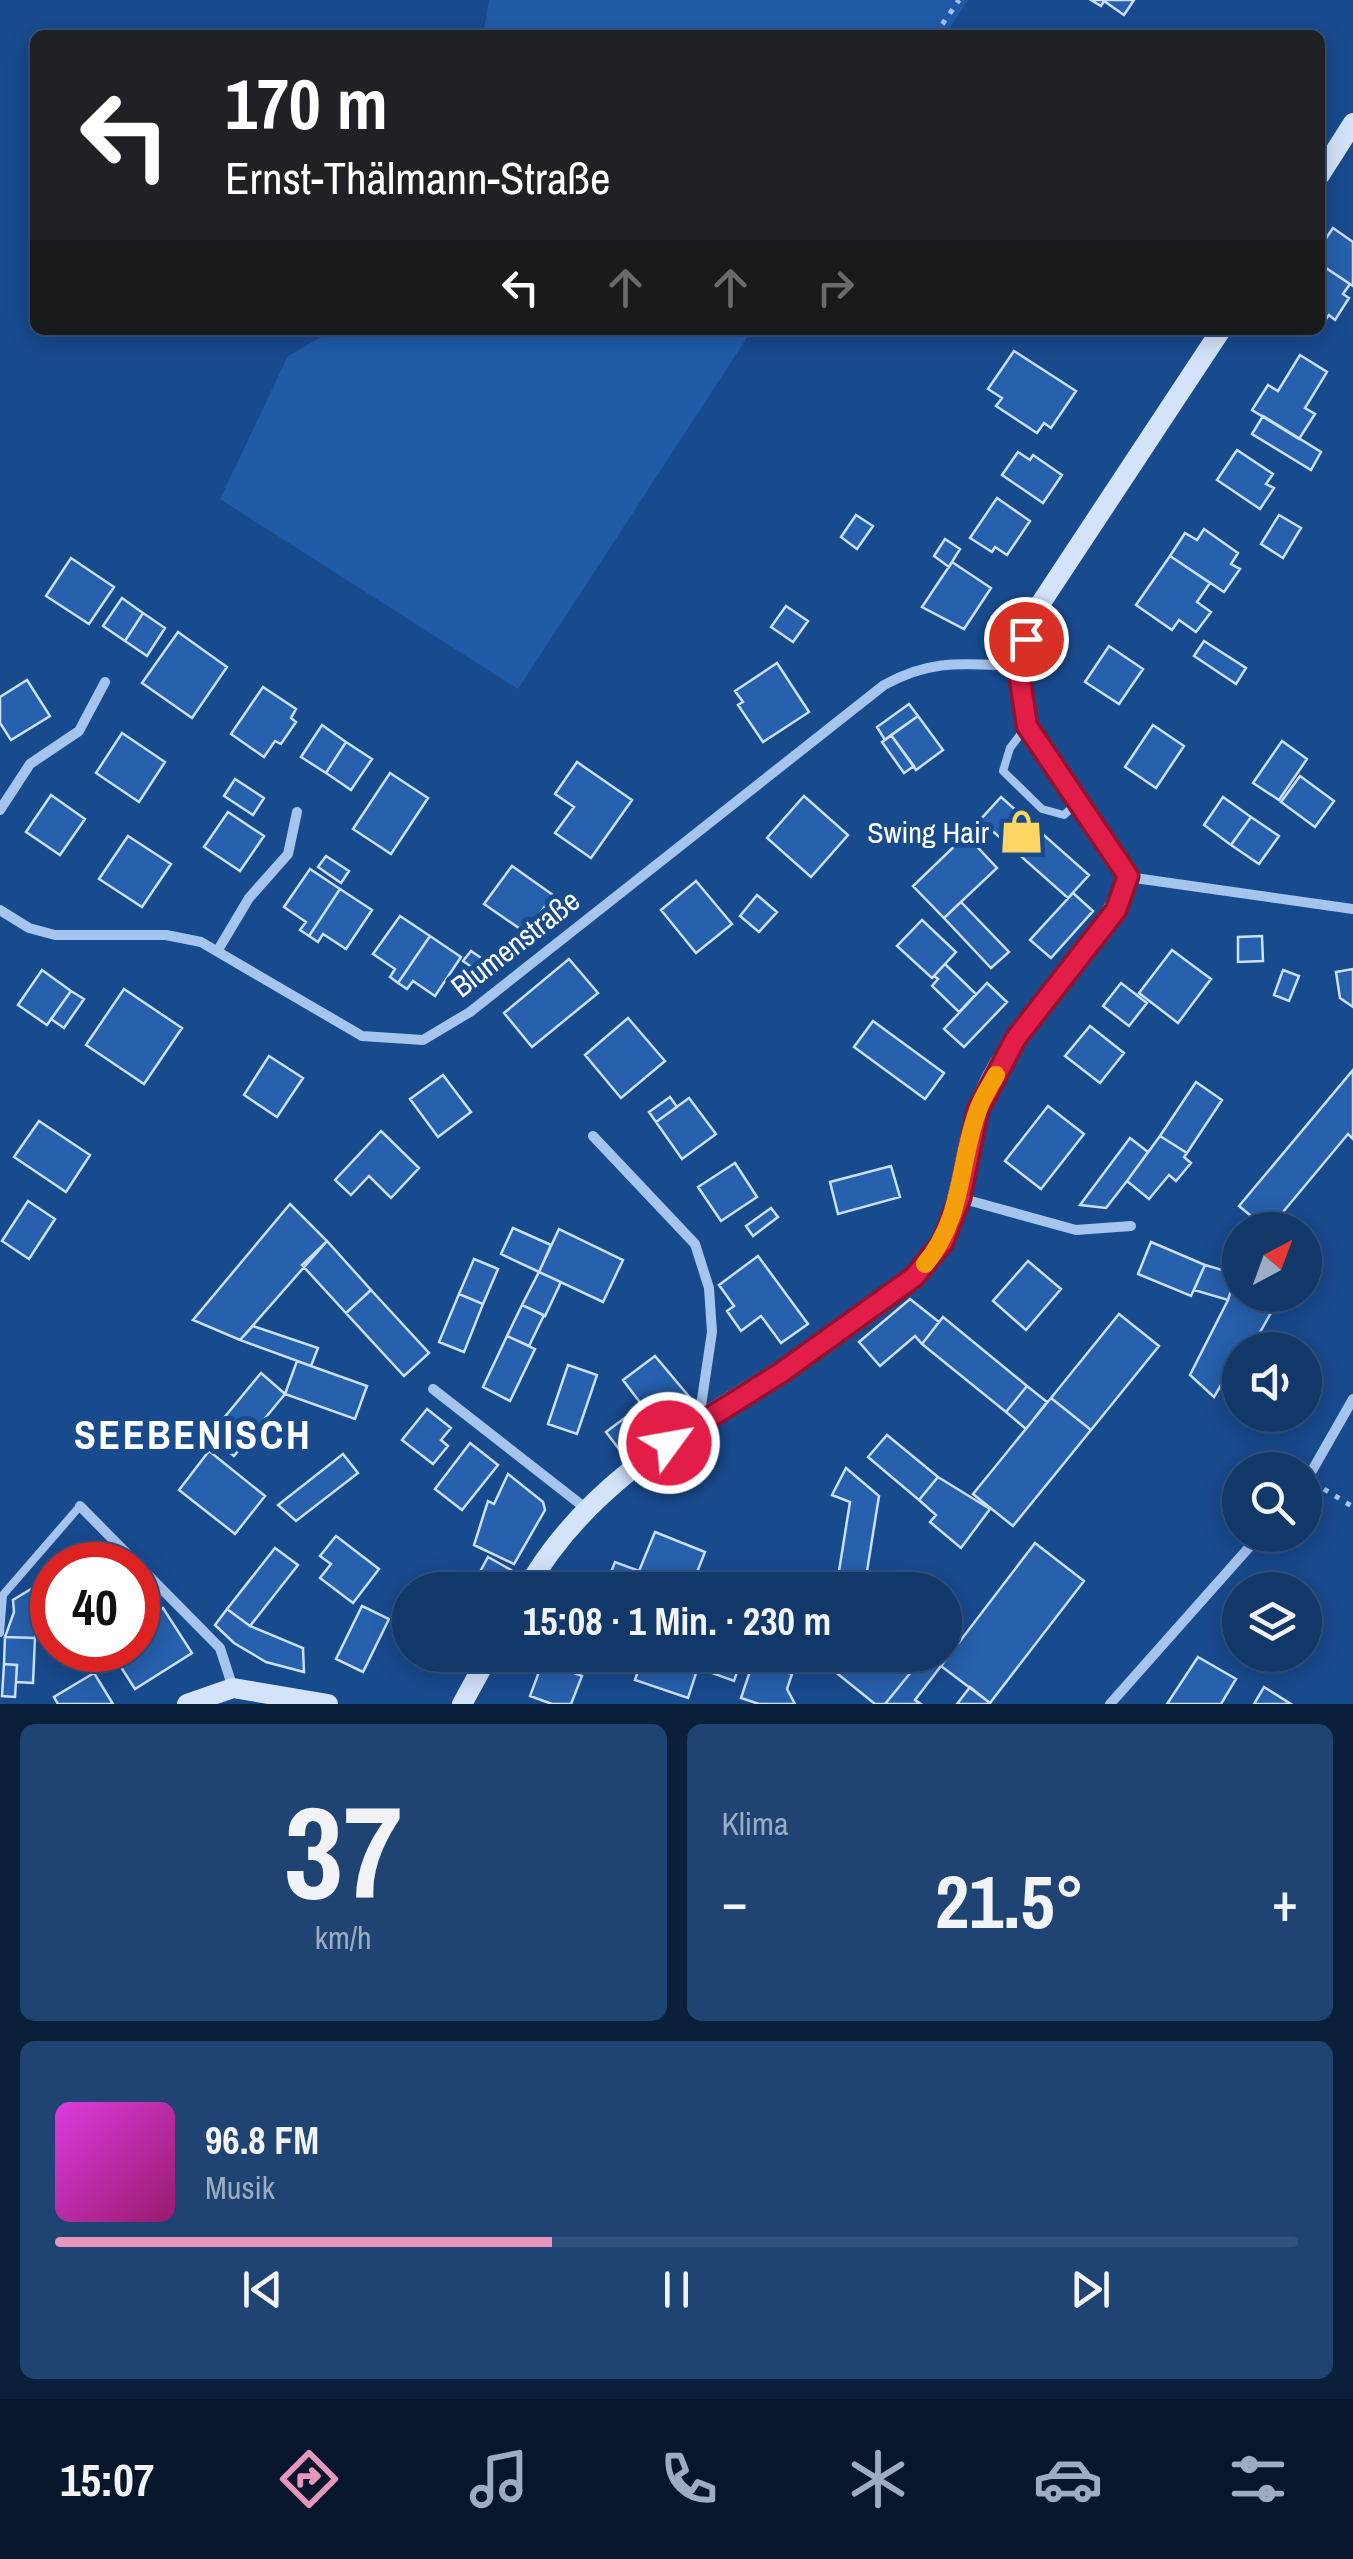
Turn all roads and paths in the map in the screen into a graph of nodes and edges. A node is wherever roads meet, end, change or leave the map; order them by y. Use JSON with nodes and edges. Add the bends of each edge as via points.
{"nodes":[{"id":1,"x":959,"y":0,"type":"edge"},
{"id":2,"x":938,"y":30,"type":"edge"},
{"id":3,"x":1353,"y":123,"type":"edge"},
{"id":4,"x":1325,"y":167,"type":"edge"},
{"id":5,"x":1218,"y":335,"type":"edge"},
{"id":6,"x":1018,"y":666,"type":"junction"},
{"id":7,"x":105,"y":682,"type":"dead end"},
{"id":8,"x":1027,"y":726,"type":"junction"},
{"id":9,"x":1080,"y":801,"type":"junction"},
{"id":10,"x":0,"y":810,"type":"edge"},
{"id":11,"x":297,"y":812,"type":"dead end"},
{"id":12,"x":1128,"y":876,"type":"junction"},
{"id":13,"x":1353,"y":909,"type":"edge"},
{"id":14,"x":0,"y":910,"type":"edge"},
{"id":15,"x":218,"y":950,"type":"junction"},
{"id":16,"x":593,"y":1136,"type":"dead end"},
{"id":17,"x":960,"y":1198,"type":"junction"},
{"id":18,"x":1131,"y":1226,"type":"dead end"},
{"id":19,"x":433,"y":1389,"type":"dead end"},
{"id":20,"x":1353,"y":1399,"type":"edge"},
{"id":21,"x":699,"y":1424,"type":"junction"},
{"id":22,"x":1322,"y":1454,"type":"edge"},
{"id":23,"x":1322,"y":1489,"type":"edge"},
{"id":24,"x":80,"y":1506,"type":"joint"},
{"id":25,"x":1353,"y":1506,"type":"edge"},
{"id":26,"x":584,"y":1507,"type":"junction"},
{"id":27,"x":1245,"y":1552,"type":"edge"},
{"id":28,"x":536,"y":1572,"type":"edge"},
{"id":29,"x":0,"y":1633,"type":"edge"},
{"id":30,"x":480,"y":1672,"type":"edge"},
{"id":31,"x":233,"y":1688,"type":"junction"},
{"id":32,"x":188,"y":1704,"type":"edge"},
{"id":33,"x":328,"y":1704,"type":"edge"},
{"id":34,"x":462,"y":1704,"type":"edge"},
{"id":35,"x":1110,"y":1704,"type":"edge"}],
"edges":[{"from":1,"to":2,"type":"path"},
{"from":3,"to":4,"type":"street"},
{"from":5,"to":6,"type":"street","via":[[1034,612]]},
{"from":6,"to":8,"type":"street"},
{"from":6,"to":15,"type":"street","name":"Blumenstraße","via":[[948,663],[914,668],[884,685],[470,1012],[422,1040],[362,1036]]},
{"from":7,"to":10,"type":"street","via":[[79,731],[30,764]]},
{"from":8,"to":9,"type":"street"},
{"from":8,"to":9,"type":"lane","via":[[1003,771],[1042,809],[1064,815]]},
{"from":9,"to":12,"type":"street"},
{"from":11,"to":15,"type":"street","via":[[288,854],[248,898]]},
{"from":12,"to":13,"type":"street"},
{"from":12,"to":17,"type":"street","via":[[1116,910],[1008,1052],[978,1110]]},
{"from":14,"to":15,"type":"street","name":"Blumenstraße","via":[[55,935],[166,936]]},
{"from":16,"to":21,"type":"street","via":[[695,1244],[709,1288],[712,1332]]},
{"from":17,"to":18,"type":"street","via":[[1076,1230]]},
{"from":17,"to":21,"type":"street","via":[[943,1242],[914,1277]]},
{"from":19,"to":26,"type":"street"},
{"from":20,"to":22,"type":"street"},
{"from":21,"to":26,"type":"street"},
{"from":23,"to":25,"type":"path"},
{"from":24,"to":29,"type":"lane","via":[[3,1595]]},
{"from":24,"to":31,"type":"street","via":[[220,1648]]},
{"from":26,"to":28,"type":"street"},
{"from":27,"to":35,"type":"street"},
{"from":30,"to":34,"type":"street"},
{"from":31,"to":32,"type":"street"},
{"from":31,"to":33,"type":"street"}]}
